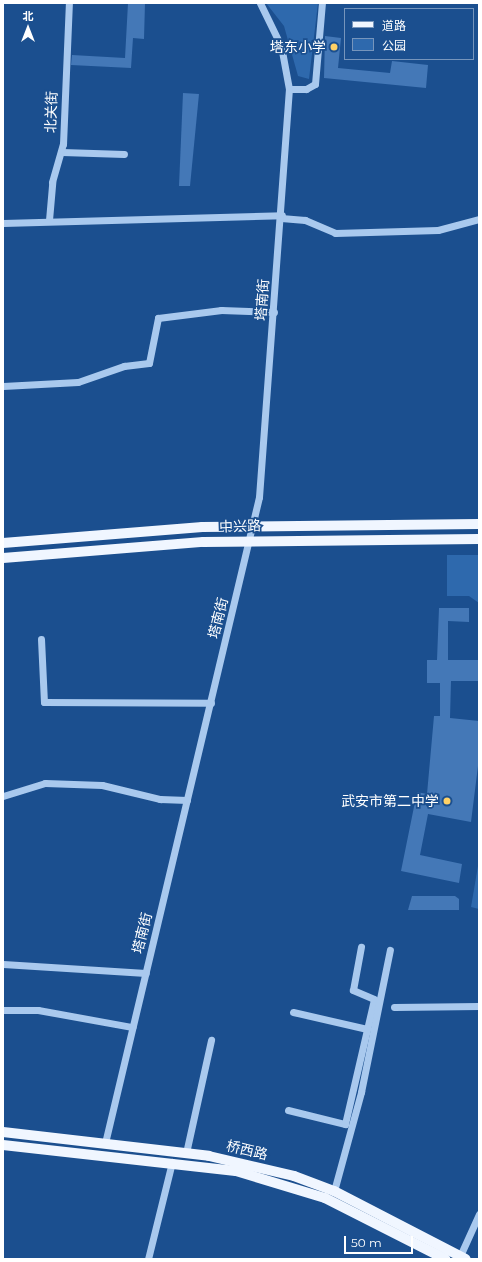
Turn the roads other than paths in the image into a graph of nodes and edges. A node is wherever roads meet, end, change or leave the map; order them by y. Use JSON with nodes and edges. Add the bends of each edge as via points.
{"nodes":[{"id":1,"x":69,"y":3,"type":"edge"},
{"id":2,"x":260,"y":3,"type":"edge"},
{"id":3,"x":322,"y":3,"type":"edge"},
{"id":4,"x":289,"y":90,"type":"junction"},
{"id":5,"x":62,"y":152,"type":"junction"},
{"id":6,"x":124,"y":154,"type":"dead end"},
{"id":7,"x":281,"y":216,"type":"junction"},
{"id":8,"x":479,"y":219,"type":"edge"},
{"id":9,"x":49,"y":220,"type":"junction"},
{"id":10,"x":3,"y":223,"type":"edge"},
{"id":11,"x":274,"y":312,"type":"junction"},
{"id":12,"x":3,"y":386,"type":"edge"},
{"id":13,"x":479,"y":524,"type":"edge"},
{"id":14,"x":253,"y":525,"type":"junction"},
{"id":15,"x":479,"y":539,"type":"edge"},
{"id":16,"x":250,"y":540,"type":"junction"},
{"id":17,"x":3,"y":543,"type":"edge"},
{"id":18,"x":3,"y":558,"type":"edge"},
{"id":19,"x":40,"y":639,"type":"dead end"},
{"id":20,"x":211,"y":703,"type":"junction"},
{"id":21,"x":3,"y":796,"type":"edge"},
{"id":22,"x":187,"y":800,"type":"junction"},
{"id":23,"x":361,"y":947,"type":"dead end"},
{"id":24,"x":390,"y":950,"type":"dead end"},
{"id":25,"x":3,"y":964,"type":"edge"},
{"id":26,"x":146,"y":973,"type":"junction"},
{"id":27,"x":479,"y":1006,"type":"edge"},
{"id":28,"x":394,"y":1007,"type":"dead end"},
{"id":29,"x":3,"y":1010,"type":"edge"},
{"id":30,"x":293,"y":1012,"type":"dead end"},
{"id":31,"x":132,"y":1027,"type":"junction"},
{"id":32,"x":367,"y":1029,"type":"junction"},
{"id":33,"x":211,"y":1040,"type":"dead end"},
{"id":34,"x":288,"y":1110,"type":"dead end"},
{"id":35,"x":3,"y":1132,"type":"edge"},
{"id":36,"x":105,"y":1143,"type":"junction"},
{"id":37,"x":3,"y":1145,"type":"edge"},
{"id":38,"x":186,"y":1153,"type":"junction"},
{"id":39,"x":172,"y":1162,"type":"junction"},
{"id":40,"x":334,"y":1191,"type":"junction"},
{"id":41,"x":479,"y":1214,"type":"edge"},
{"id":42,"x":463,"y":1257,"type":"edge"},
{"id":43,"x":148,"y":1259,"type":"edge"},
{"id":44,"x":445,"y":1259,"type":"edge"}],
"edges":[{"from":1,"to":5,"type":"street","name":"北关街"},
{"from":2,"to":4,"type":"street","name":"塔南街","via":[[281,46]]},
{"from":3,"to":4,"type":"street","via":[[315,84],[306,89]]},
{"from":4,"to":7,"type":"street","name":"塔南街"},
{"from":5,"to":6,"type":"street"},
{"from":5,"to":9,"type":"street","name":"北关街","via":[[52,182]]},
{"from":7,"to":8,"type":"street","via":[[305,220],[335,233],[438,230]]},
{"from":7,"to":9,"type":"street"},
{"from":7,"to":11,"type":"street","name":"塔南街"},
{"from":9,"to":10,"type":"street"},
{"from":11,"to":12,"type":"street","via":[[221,310],[158,318],[149,363],[124,366],[78,382]]},
{"from":11,"to":14,"type":"street","name":"塔南街"},
{"from":13,"to":14,"type":"main road","name":"中兴路"},
{"from":14,"to":16,"type":"street","name":"塔南街"},
{"from":14,"to":17,"type":"main road","name":"中兴路"},
{"from":15,"to":16,"type":"main road","name":"中兴路"},
{"from":16,"to":18,"type":"main road","name":"中兴路"},
{"from":16,"to":20,"type":"street","name":"塔南街"},
{"from":19,"to":20,"type":"street","via":[[44,702]]},
{"from":20,"to":22,"type":"street","name":"塔南街"},
{"from":21,"to":22,"type":"street","via":[[45,783],[102,785],[160,799]]},
{"from":22,"to":26,"type":"street","name":"塔南街"},
{"from":23,"to":32,"type":"street","via":[[353,986],[358,994],[374,999]]},
{"from":24,"to":40,"type":"street","via":[[361,1092]]},
{"from":25,"to":26,"type":"street"},
{"from":26,"to":31,"type":"street","name":"塔南街"},
{"from":27,"to":28,"type":"street"},
{"from":29,"to":31,"type":"street","via":[[46,1011]]},
{"from":30,"to":32,"type":"street"},
{"from":31,"to":36,"type":"street","name":"塔南街"},
{"from":32,"to":34,"type":"street","via":[[345,1124]]},
{"from":33,"to":38,"type":"street"},
{"from":35,"to":36,"type":"main road","name":"桥西路"},
{"from":36,"to":38,"type":"main road","name":"桥西路"},
{"from":37,"to":39,"type":"main road","name":"桥西路"},
{"from":38,"to":40,"type":"main road","name":"桥西路","via":[[239,1161]]},
{"from":39,"to":43,"type":"street"},
{"from":39,"to":44,"type":"main road","name":"桥西路","via":[[236,1171],[310,1192]]},
{"from":40,"to":42,"type":"main road","name":"桥西路"},
{"from":41,"to":42,"type":"street"}]}
